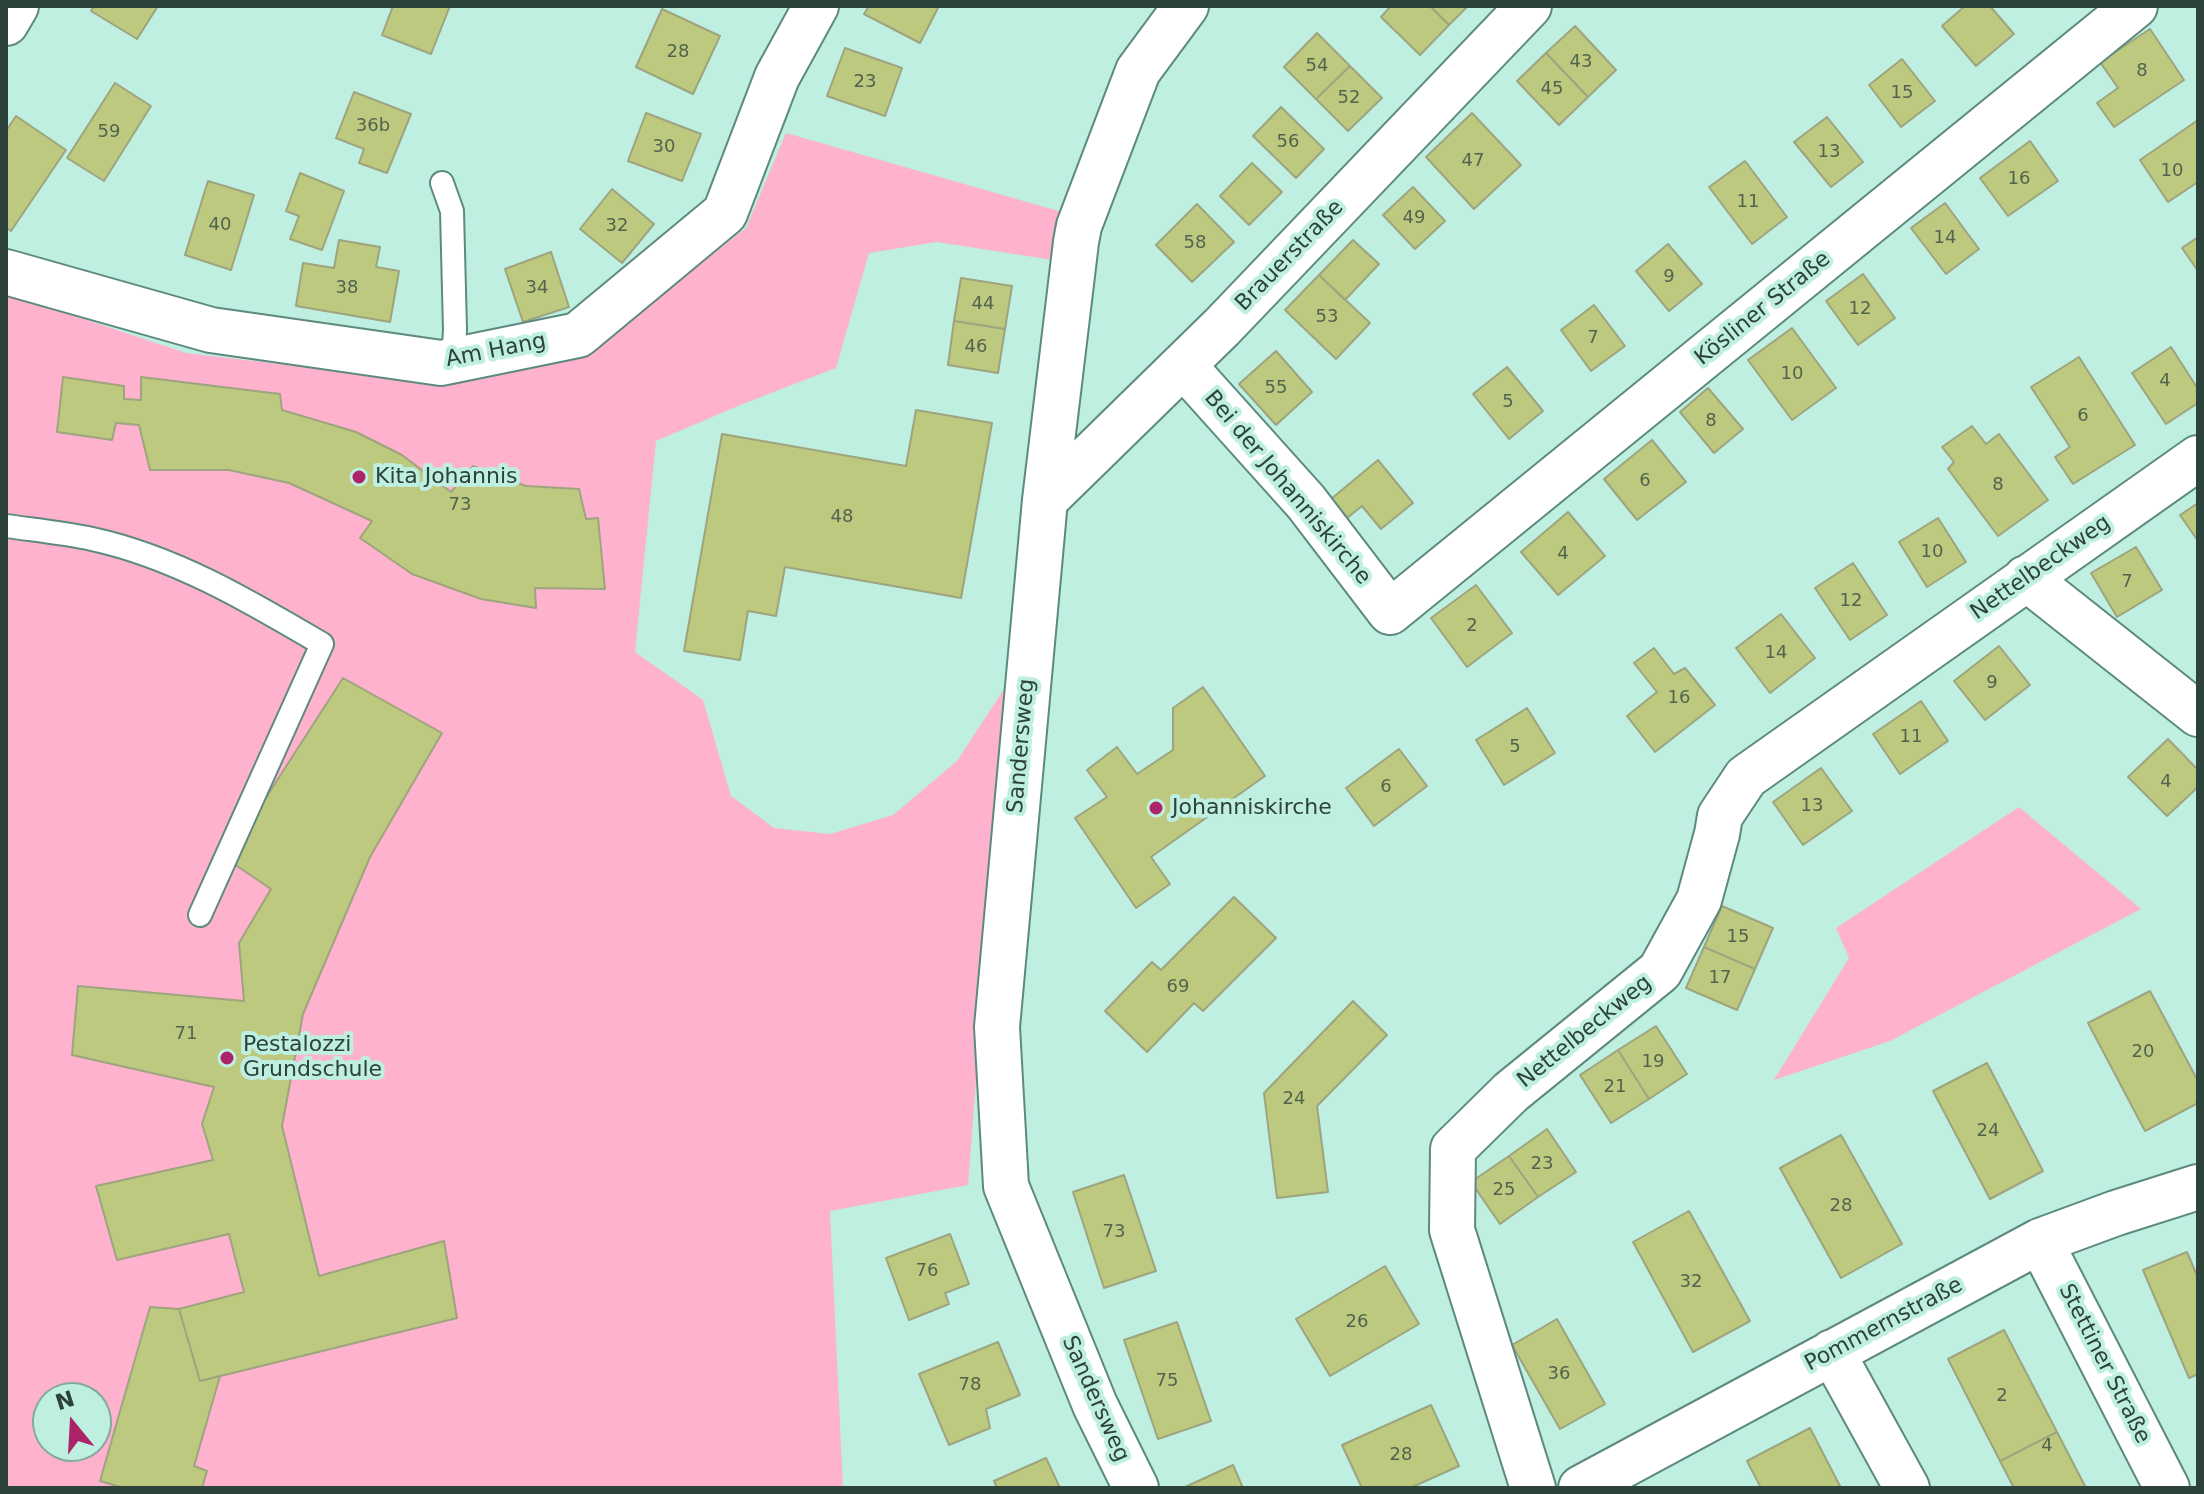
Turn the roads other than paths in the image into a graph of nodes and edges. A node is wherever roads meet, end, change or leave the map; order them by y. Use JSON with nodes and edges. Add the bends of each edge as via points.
{"nodes":[{"id":1,"x":16,"y":6,"type":"edge"},
{"id":2,"x":816,"y":6,"type":"edge"},
{"id":3,"x":1186,"y":6,"type":"edge"},
{"id":4,"x":1529,"y":6,"type":"edge"},
{"id":5,"x":2135,"y":6,"type":"edge"},
{"id":6,"x":6,"y":23,"type":"edge"},
{"id":7,"x":442,"y":183,"type":"dead end"},
{"id":8,"x":6,"y":272,"type":"edge"},
{"id":9,"x":453,"y":361,"type":"junction"},
{"id":10,"x":1183,"y":365,"type":"junction"},
{"id":11,"x":2198,"y":458,"type":"edge"},
{"id":12,"x":1045,"y":500,"type":"junction"},
{"id":13,"x":6,"y":526,"type":"edge"},
{"id":14,"x":2026,"y":578,"type":"junction"},
{"id":15,"x":1390,"y":612,"type":"joint"},
{"id":16,"x":2198,"y":714,"type":"edge"},
{"id":17,"x":200,"y":915,"type":"dead end"},
{"id":18,"x":2198,"y":1187,"type":"edge"},
{"id":19,"x":2040,"y":1241,"type":"junction"},
{"id":20,"x":1832,"y":1352,"type":"junction"},
{"id":21,"x":1136,"y":1488,"type":"edge"},
{"id":22,"x":1533,"y":1488,"type":"edge"},
{"id":23,"x":1581,"y":1488,"type":"edge"},
{"id":24,"x":1907,"y":1488,"type":"edge"},
{"id":25,"x":2167,"y":1488,"type":"edge"}],
"edges":[{"from":1,"to":6,"type":"street"},
{"from":2,"to":9,"type":"street","name":"Am Hang","via":[[777,77],[725,213],[578,335]]},
{"from":3,"to":12,"type":"street","name":"Sandersweg","via":[[1138,71],[1079,226]]},
{"from":4,"to":10,"type":"street","name":"Brauerstraße"},
{"from":5,"to":15,"type":"street","name":"Kösliner Straße"},
{"from":7,"to":9,"type":"lane","via":[[452,211]]},
{"from":8,"to":9,"type":"street","name":"Am Hang","via":[[211,330]]},
{"from":10,"to":12,"type":"street","name":"Brauerstraße"},
{"from":10,"to":15,"type":"street","name":"Bei der Johanniskirche","via":[[1306,502]]},
{"from":11,"to":14,"type":"street","name":"Nettelbeckweg"},
{"from":12,"to":21,"type":"street","name":"Sandersweg","via":[[997,1027],[1006,1186],[1095,1405]]},
{"from":13,"to":17,"type":"lane","via":[[92,539],[161,560],[245,598],[322,644]]},
{"from":14,"to":16,"type":"street"},
{"from":14,"to":22,"type":"street","name":"Nettelbeckweg","via":[[1746,777],[1720,816],[1699,900],[1660,971],[1511,1092],[1453,1149],[1452,1230]]},
{"from":18,"to":19,"type":"street","name":"Pommernstraße"},
{"from":19,"to":20,"type":"street","name":"Pommernstraße"},
{"from":19,"to":25,"type":"street","name":"Stettiner Straße"},
{"from":20,"to":23,"type":"street","name":"Pommernstraße"},
{"from":20,"to":24,"type":"street"}]}
